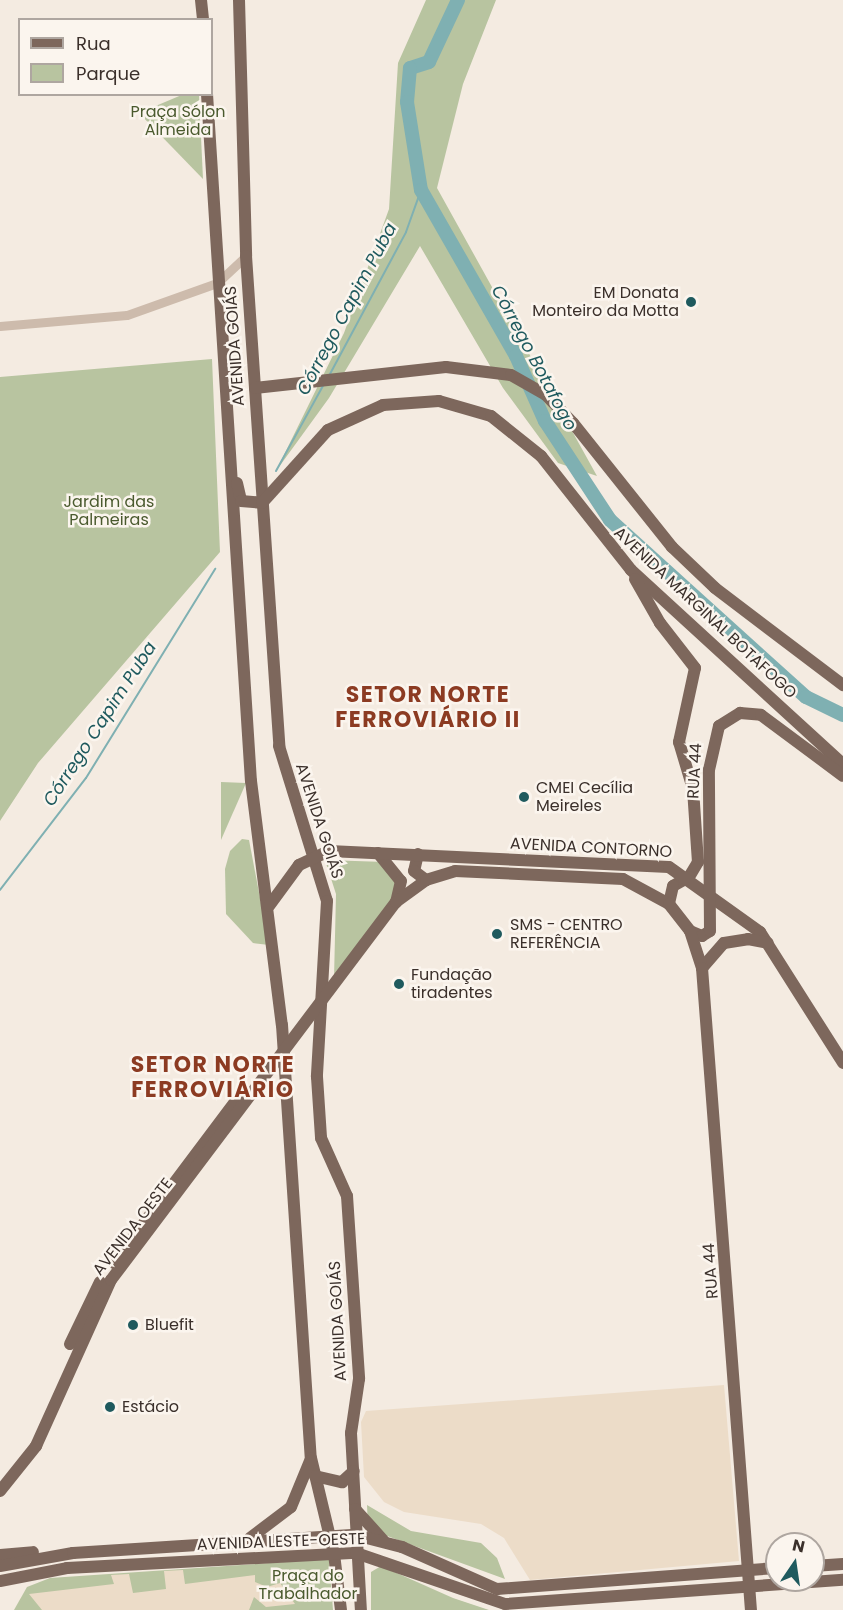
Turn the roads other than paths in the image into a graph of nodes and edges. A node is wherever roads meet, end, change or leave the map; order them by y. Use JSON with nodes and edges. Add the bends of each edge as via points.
{"nodes":[{"id":1,"x":201,"y":0,"type":"edge"},
{"id":2,"x":239,"y":0,"type":"edge"},
{"id":3,"x":203,"y":18,"type":"edge"},
{"id":4,"x":207,"y":96,"type":"edge"},
{"id":5,"x":246,"y":256,"type":"junction"},
{"id":6,"x":217,"y":283,"type":"junction"},
{"id":7,"x":0,"y":326,"type":"edge"},
{"id":8,"x":255,"y":388,"type":"junction"},
{"id":9,"x":225,"y":423,"type":"junction"},
{"id":10,"x":262,"y":503,"type":"junction"},
{"id":11,"x":631,"y":570,"type":"junction"},
{"id":12,"x":843,"y":685,"type":"edge"},
{"id":13,"x":843,"y":764,"type":"edge"},
{"id":14,"x":843,"y":776,"type":"edge"},
{"id":15,"x":378,"y":853,"type":"junction"},
{"id":16,"x":418,"y":854,"type":"junction"},
{"id":17,"x":316,"y":855,"type":"junction"},
{"id":18,"x":689,"y":877,"type":"junction"},
{"id":19,"x":426,"y":880,"type":"junction"},
{"id":20,"x":710,"y":896,"type":"junction"},
{"id":21,"x":396,"y":902,"type":"junction"},
{"id":22,"x":669,"y":904,"type":"junction"},
{"id":23,"x":269,"y":906,"type":"junction"},
{"id":24,"x":690,"y":931,"type":"junction"},
{"id":25,"x":710,"y":931,"type":"junction"},
{"id":26,"x":768,"y":943,"type":"junction"},
{"id":27,"x":724,"y":944,"type":"junction"},
{"id":28,"x":702,"y":968,"type":"junction"},
{"id":29,"x":321,"y":998,"type":"junction"},
{"id":30,"x":283,"y":1039,"type":"junction"},
{"id":31,"x":283,"y":1052,"type":"junction"},
{"id":32,"x":843,"y":1063,"type":"edge"},
{"id":33,"x":264,"y":1076,"type":"junction"},
{"id":34,"x":287,"y":1082,"type":"junction"},
{"id":35,"x":311,"y":1458,"type":"junction"},
{"id":36,"x":354,"y":1470,"type":"junction"},
{"id":37,"x":315,"y":1476,"type":"junction"},
{"id":38,"x":0,"y":1483,"type":"edge"},
{"id":39,"x":0,"y":1491,"type":"edge"},
{"id":40,"x":354,"y":1507,"type":"junction"},
{"id":41,"x":355,"y":1536,"type":"junction"},
{"id":42,"x":330,"y":1537,"type":"junction"},
{"id":43,"x":246,"y":1540,"type":"junction"},
{"id":44,"x":387,"y":1542,"type":"junction"},
{"id":45,"x":73,"y":1553,"type":"junction"},
{"id":46,"x":356,"y":1553,"type":"junction"},
{"id":47,"x":334,"y":1554,"type":"junction"},
{"id":48,"x":0,"y":1555,"type":"edge"},
{"id":49,"x":843,"y":1564,"type":"edge"},
{"id":50,"x":825,"y":1565,"type":"edge"},
{"id":51,"x":0,"y":1566,"type":"edge"},
{"id":52,"x":765,"y":1569,"type":"edge"},
{"id":53,"x":747,"y":1570,"type":"junction"},
{"id":54,"x":843,"y":1580,"type":"edge"},
{"id":55,"x":0,"y":1581,"type":"edge"},
{"id":56,"x":749,"y":1587,"type":"junction"},
{"id":57,"x":497,"y":1589,"type":"junction"},
{"id":58,"x":506,"y":1607,"type":"edge"},
{"id":59,"x":341,"y":1610,"type":"edge"},
{"id":60,"x":362,"y":1610,"type":"edge"},
{"id":61,"x":751,"y":1610,"type":"edge"}],
"edges":[{"from":1,"to":3,"type":"main road"},
{"from":2,"to":5,"type":"main road","name":"AVENIDA GOIÁS"},
{"from":4,"to":6,"type":"main road","name":"AVENIDA GOIÁS"},
{"from":5,"to":6,"type":"street"},
{"from":5,"to":8,"type":"main road","name":"AVENIDA GOIÁS"},
{"from":6,"to":7,"type":"street","via":[[127,315]]},
{"from":6,"to":9,"type":"main road","name":"AVENIDA GOIÁS"},
{"from":8,"to":10,"type":"main road","name":"AVENIDA GOIÁS"},
{"from":8,"to":12,"type":"main road","name":"AVENIDA MARGINAL BOTAFOGO","via":[[464,367],[511,375],[546,395],[573,423],[672,547],[715,588]]},
{"from":9,"to":10,"type":"main road","via":[[232,434],[239,496],[251,506]]},
{"from":9,"to":23,"type":"main road","name":"AVENIDA GOIÁS","via":[[251,781]]},
{"from":10,"to":11,"type":"main road","name":"AVENIDA MARGINAL BOTAFOGO","via":[[341,421],[402,401],[456,404],[491,416],[526,440]]},
{"from":10,"to":17,"type":"main road","name":"AVENIDA GOIÁS","via":[[279,746],[297,816]]},
{"from":11,"to":13,"type":"main road","name":"AVENIDA MARGINAL BOTAFOGO"},
{"from":11,"to":18,"type":"main road","name":"RUA 44","via":[[660,623],[695,668],[679,742],[693,789],[698,851]]},
{"from":14,"to":20,"type":"main road","name":"RUA 44","via":[[761,715],[740,713],[719,726],[709,770]]},
{"from":15,"to":16,"type":"main road","name":"AVENIDA CONTORNO"},
{"from":15,"to":17,"type":"main road","name":"AVENIDA CONTORNO"},
{"from":15,"to":21,"type":"main road","via":[[401,881]]},
{"from":16,"to":18,"type":"main road","name":"AVENIDA CONTORNO","via":[[669,867]]},
{"from":16,"to":19,"type":"main road","via":[[414,871]]},
{"from":17,"to":23,"type":"main road","via":[[299,865]]},
{"from":17,"to":29,"type":"main road","name":"AVENIDA GOIÁS","via":[[327,901]]},
{"from":18,"to":20,"type":"main road","name":"AVENIDA CONTORNO"},
{"from":18,"to":22,"type":"main road","name":"RUA 44","via":[[673,886]]},
{"from":19,"to":21,"type":"main road","name":"AVENIDA CONTORNO"},
{"from":19,"to":22,"type":"main road","name":"AVENIDA CONTORNO","via":[[468,870],[623,879]]},
{"from":20,"to":25,"type":"main road","name":"RUA 44"},
{"from":20,"to":26,"type":"main road","name":"AVENIDA CONTORNO"},
{"from":21,"to":29,"type":"main road","name":"AVENIDA CONTORNO"},
{"from":22,"to":24,"type":"main road","name":"AVENIDA CONTORNO"},
{"from":23,"to":30,"type":"main road","name":"AVENIDA GOIÁS"},
{"from":24,"to":25,"type":"main road","via":[[702,936]]},
{"from":24,"to":28,"type":"main road","name":"RUA 44"},
{"from":25,"to":27,"type":"main road"},
{"from":26,"to":27,"type":"main road","via":[[748,939]]},
{"from":26,"to":32,"type":"main road","name":"AVENIDA CONTORNO"},
{"from":27,"to":28,"type":"main road"},
{"from":28,"to":53,"type":"main road","name":"RUA 44"},
{"from":29,"to":31,"type":"main road","name":"AVENIDA OESTE"},
{"from":29,"to":36,"type":"main road","name":"AVENIDA GOIÁS","via":[[321,1138],[347,1196],[359,1379],[352,1414]]},
{"from":30,"to":31,"type":"main road","name":"AVENIDA GOIÁS"},
{"from":30,"to":38,"type":"main road","name":"AVENIDA OESTE","via":[[96,1288],[25,1450]]},
{"from":31,"to":33,"type":"main road","name":"AVENIDA OESTE"},
{"from":31,"to":34,"type":"main road","name":"AVENIDA GOIÁS"},
{"from":33,"to":34,"type":"main road"},
{"from":33,"to":39,"type":"main road","name":"AVENIDA OESTE","via":[[103,1292],[36,1446]]},
{"from":34,"to":35,"type":"main road","name":"AVENIDA GOIÁS"},
{"from":35,"to":37,"type":"main road","name":"AVENIDA GOIÁS"},
{"from":35,"to":43,"type":"main road","via":[[291,1507]]},
{"from":36,"to":37,"type":"main road","via":[[342,1482]]},
{"from":36,"to":40,"type":"main road","name":"AVENIDA GOIÁS"},
{"from":37,"to":42,"type":"main road","name":"AVENIDA GOIÁS"},
{"from":40,"to":41,"type":"main road","name":"AVENIDA GOIÁS"},
{"from":40,"to":44,"type":"main road"},
{"from":41,"to":42,"type":"main road","name":"AVENIDA LESTE-OESTE"},
{"from":41,"to":44,"type":"main road","name":"AVENIDA LESTE-OESTE"},
{"from":41,"to":46,"type":"main road","name":"AVENIDA GOIÁS"},
{"from":42,"to":43,"type":"main road","name":"AVENIDA LESTE-OESTE"},
{"from":42,"to":47,"type":"main road","name":"AVENIDA GOIÁS"},
{"from":43,"to":45,"type":"main road","name":"AVENIDA LESTE-OESTE"},
{"from":44,"to":57,"type":"main road","name":"AVENIDA LESTE-OESTE"},
{"from":45,"to":48,"type":"main road"},
{"from":45,"to":51,"type":"main road","name":"AVENIDA LESTE-OESTE"},
{"from":46,"to":47,"type":"main road","name":"AVENIDA LESTE-OESTE"},
{"from":46,"to":58,"type":"main road","name":"AVENIDA LESTE-OESTE"},
{"from":46,"to":60,"type":"main road","name":"AVENIDA GOIÁS"},
{"from":47,"to":55,"type":"main road","name":"AVENIDA LESTE-OESTE","via":[[67,1568]]},
{"from":47,"to":59,"type":"main road","name":"AVENIDA GOIÁS"},
{"from":49,"to":50,"type":"main road"},
{"from":52,"to":53,"type":"main road","name":"AVENIDA LESTE-OESTE"},
{"from":53,"to":56,"type":"main road","name":"RUA 44"},
{"from":53,"to":57,"type":"main road","name":"AVENIDA LESTE-OESTE"},
{"from":54,"to":56,"type":"main road","name":"AVENIDA LESTE-OESTE"},
{"from":56,"to":58,"type":"main road","name":"AVENIDA LESTE-OESTE"},
{"from":56,"to":61,"type":"main road","name":"RUA 44"},
{"from":57,"to":58,"type":"street"}]}
